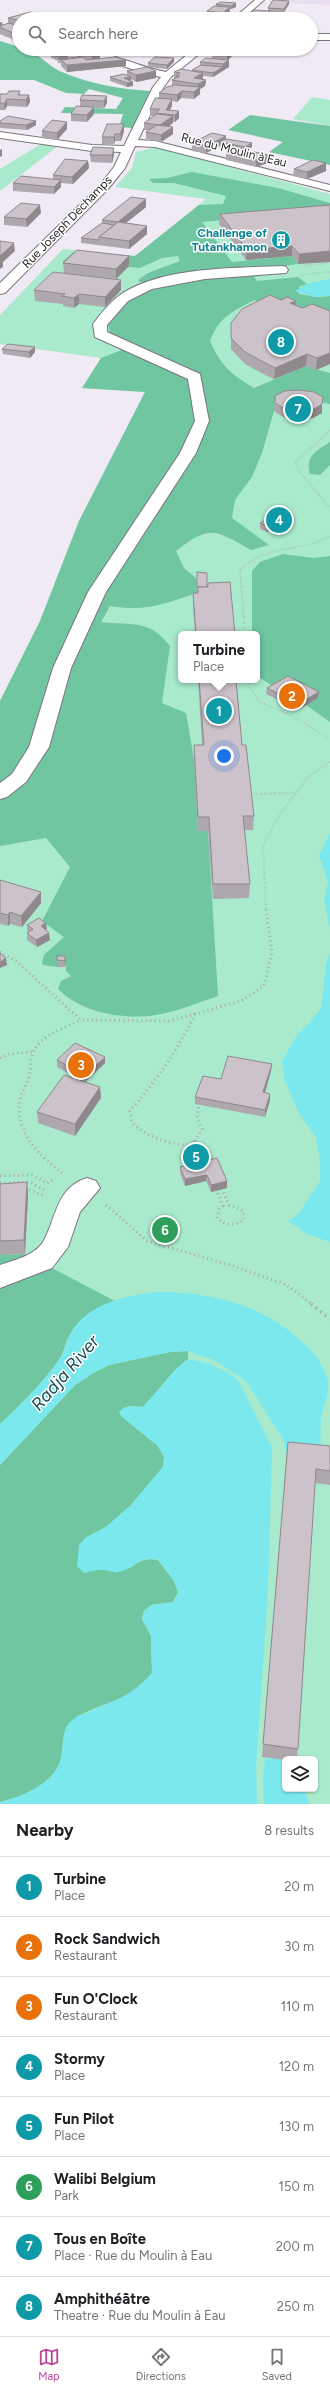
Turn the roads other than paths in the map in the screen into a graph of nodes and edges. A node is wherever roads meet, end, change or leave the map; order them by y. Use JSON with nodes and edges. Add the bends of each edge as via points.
{"nodes":[{"id":1,"x":260,"y":0,"type":"edge"},
{"id":2,"x":245,"y":12,"type":"edge"},
{"id":3,"x":318,"y":36,"type":"edge"},
{"id":4,"x":330,"y":37,"type":"edge"},
{"id":5,"x":100,"y":56,"type":"edge"},
{"id":6,"x":191,"y":56,"type":"edge"},
{"id":7,"x":168,"y":75,"type":"junction"},
{"id":8,"x":0,"y":135,"type":"edge"},
{"id":9,"x":129,"y":146,"type":"junction"},
{"id":10,"x":330,"y":188,"type":"edge"},
{"id":11,"x":288,"y":273,"type":"road end"},
{"id":12,"x":0,"y":290,"type":"edge"},
{"id":13,"x":0,"y":793,"type":"edge"},
{"id":14,"x":87,"y":1188,"type":"road end"},
{"id":15,"x":0,"y":1278,"type":"edge"}],
"edges":[{"from":1,"to":2,"type":"street"},
{"from":3,"to":4,"type":"street"},
{"from":5,"to":7,"type":"street","via":[[146,71]]},
{"from":6,"to":7,"type":"street","name":"Rue Joseph Dechamps"},
{"from":7,"to":9,"type":"street","name":"Rue Joseph Dechamps","via":[[147,106]]},
{"from":8,"to":9,"type":"street","name":"Rue du Moulin à Eau","via":[[92,148]]},
{"from":9,"to":10,"type":"street","name":"Rue du Moulin à Eau","via":[[161,146]]},
{"from":9,"to":12,"type":"street","name":"Rue Joseph Dechamps","via":[[118,168],[104,186]]},
{"from":11,"to":13,"type":"street","via":[[203,276],[148,285],[133,292],[100,324],[100,334],[195,377],[202,421],[188,453],[97,592],[62,668],[39,748],[19,778]]},
{"from":14,"to":15,"type":"street","via":[[69,1207],[54,1247],[42,1260]]}]}
